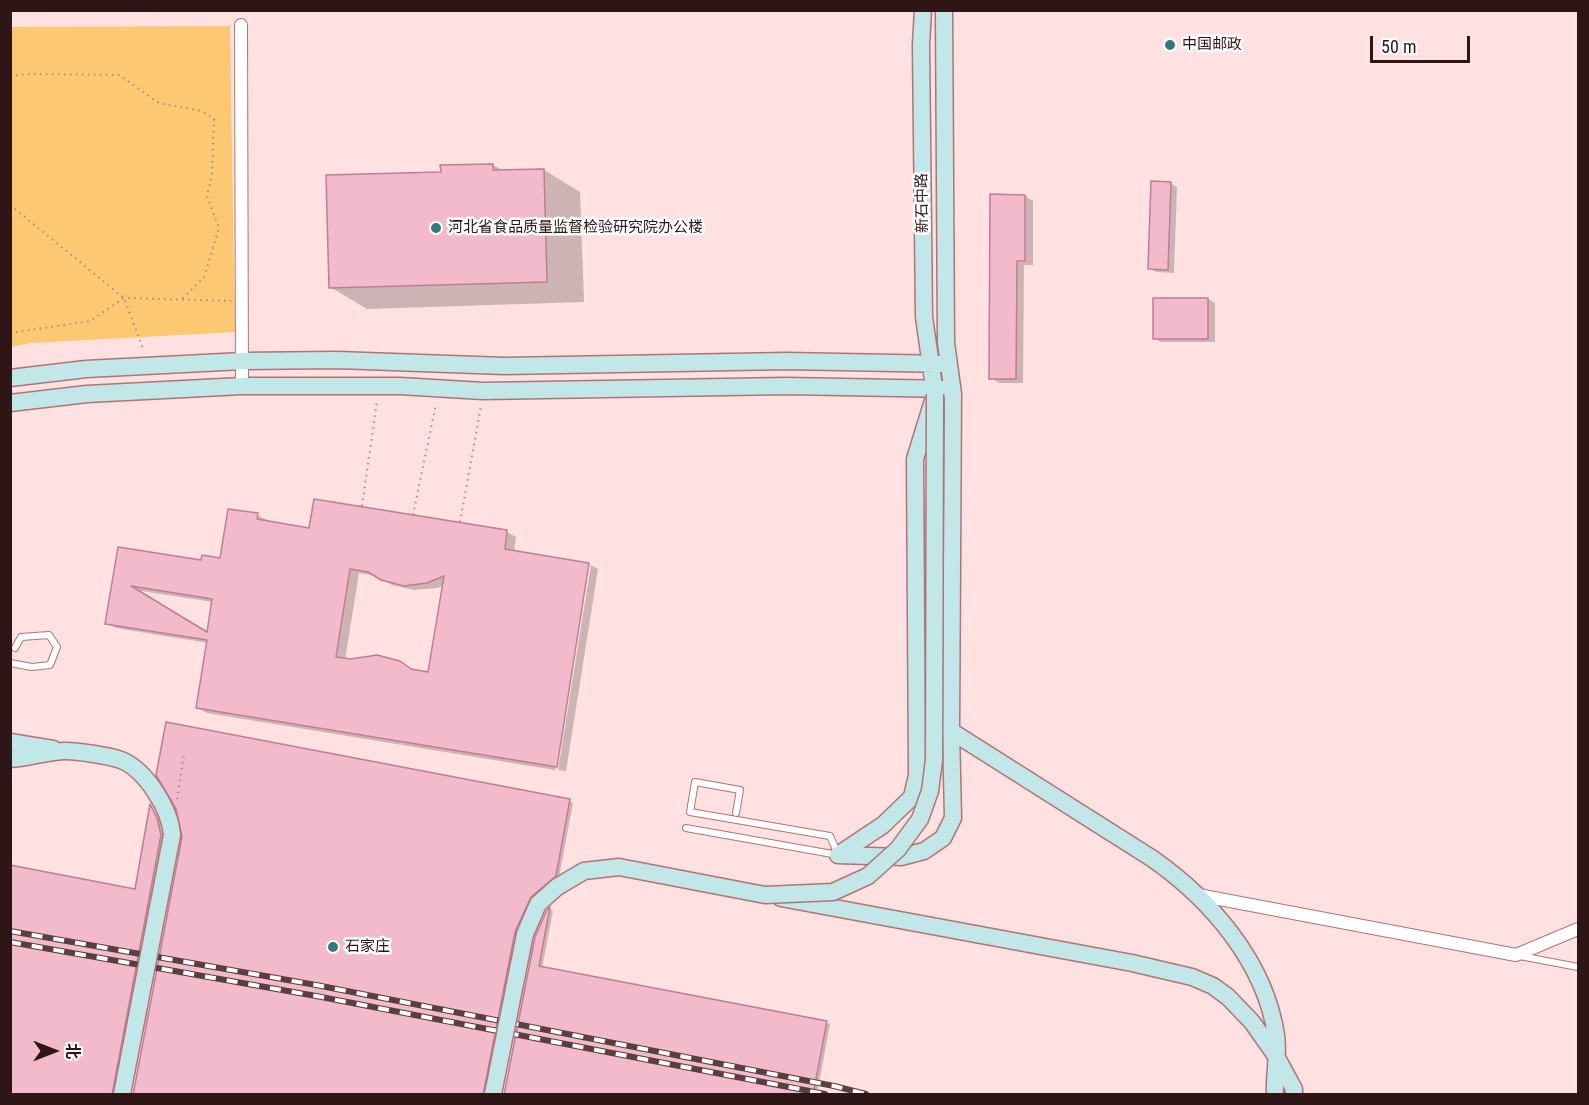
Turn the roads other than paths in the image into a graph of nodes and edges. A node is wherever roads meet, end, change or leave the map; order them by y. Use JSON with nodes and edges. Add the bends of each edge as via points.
{"nodes":[{"id":1,"x":923,"y":10,"type":"edge"},
{"id":2,"x":944,"y":10,"type":"edge"},
{"id":3,"x":241,"y":25,"type":"dead end"},
{"id":4,"x":243,"y":361,"type":"junction"},
{"id":5,"x":930,"y":363,"type":"junction"},
{"id":6,"x":949,"y":364,"type":"junction"},
{"id":7,"x":10,"y":378,"type":"edge"},
{"id":8,"x":242,"y":386,"type":"junction"},
{"id":9,"x":952,"y":389,"type":"junction"},
{"id":10,"x":934,"y":391,"type":"junction"},
{"id":11,"x":10,"y":403,"type":"edge"},
{"id":12,"x":15,"y":648,"type":"dead end"},
{"id":13,"x":10,"y":663,"type":"edge"},
{"id":14,"x":918,"y":714,"type":"junction"},
{"id":15,"x":951,"y":730,"type":"junction"},
{"id":16,"x":10,"y":742,"type":"edge"},
{"id":17,"x":66,"y":751,"type":"junction"},
{"id":18,"x":10,"y":759,"type":"edge"},
{"id":19,"x":736,"y":813,"type":"dead end"},
{"id":20,"x":686,"y":828,"type":"dead end"},
{"id":21,"x":838,"y":855,"type":"junction"},
{"id":22,"x":765,"y":895,"type":"junction"},
{"id":23,"x":1198,"y":896,"type":"junction"},
{"id":24,"x":1578,"y":929,"type":"edge"},
{"id":25,"x":1516,"y":955,"type":"junction"},
{"id":26,"x":1578,"y":967,"type":"edge"},
{"id":27,"x":1276,"y":1056,"type":"junction"},
{"id":28,"x":122,"y":1095,"type":"edge"},
{"id":29,"x":493,"y":1095,"type":"edge"},
{"id":30,"x":1275,"y":1095,"type":"edge"},
{"id":31,"x":1294,"y":1095,"type":"edge"}],
"edges":[{"from":1,"to":5,"type":"main road","name":"新石中路","via":[[924,317]]},
{"from":2,"to":6,"type":"main road","name":"新石中路"},
{"from":3,"to":4,"type":"street"},
{"from":4,"to":5,"type":"main road","via":[[505,366],[776,361]]},
{"from":4,"to":7,"type":"main road"},
{"from":4,"to":8,"type":"street"},
{"from":5,"to":6,"type":"main road"},
{"from":5,"to":10,"type":"main road","name":"新石中路"},
{"from":6,"to":9,"type":"main road","name":"新石中路"},
{"from":8,"to":10,"type":"main road","via":[[379,386],[483,392],[787,386]]},
{"from":8,"to":11,"type":"main road","via":[[87,394]]},
{"from":9,"to":10,"type":"main road"},
{"from":9,"to":15,"type":"main road","name":"新石中路"},
{"from":10,"to":14,"type":"main road","via":[[915,459]]},
{"from":10,"to":22,"type":"main road","name":"新石中路","bridge":true,"via":[[934,760],[930,791],[920,819],[898,849],[867,876],[833,892]]},
{"from":12,"to":13,"type":"lane","via":[[21,637],[35,635],[49,635],[57,646],[50,664],[32,667]]},
{"from":14,"to":15,"type":"main road"},
{"from":14,"to":21,"type":"main road","via":[[917,775],[912,797],[883,825]]},
{"from":15,"to":21,"type":"main road","name":"新石中路","via":[[953,818],[943,838],[924,851],[901,857]]},
{"from":15,"to":23,"type":"main road","via":[[1153,859]]},
{"from":16,"to":17,"type":"main road"},
{"from":17,"to":18,"type":"main road"},
{"from":17,"to":28,"type":"main road","bridge":true,"via":[[116,759],[135,769],[158,796],[171,830]]},
{"from":19,"to":21,"type":"lane","via":[[740,790],[695,782],[690,812],[830,836]]},
{"from":20,"to":21,"type":"lane"},
{"from":22,"to":27,"type":"main road","bridge":true,"via":[[1192,977],[1228,997]]},
{"from":22,"to":29,"type":"main road","bridge":true,"via":[[619,867],[584,871],[557,887],[538,904],[525,934]]},
{"from":23,"to":25,"type":"street"},
{"from":23,"to":27,"type":"main road","via":[[1226,928],[1262,986],[1276,1036]]},
{"from":24,"to":25,"type":"street"},
{"from":25,"to":26,"type":"lane"},
{"from":27,"to":30,"type":"main road"},
{"from":27,"to":31,"type":"main road"}]}
